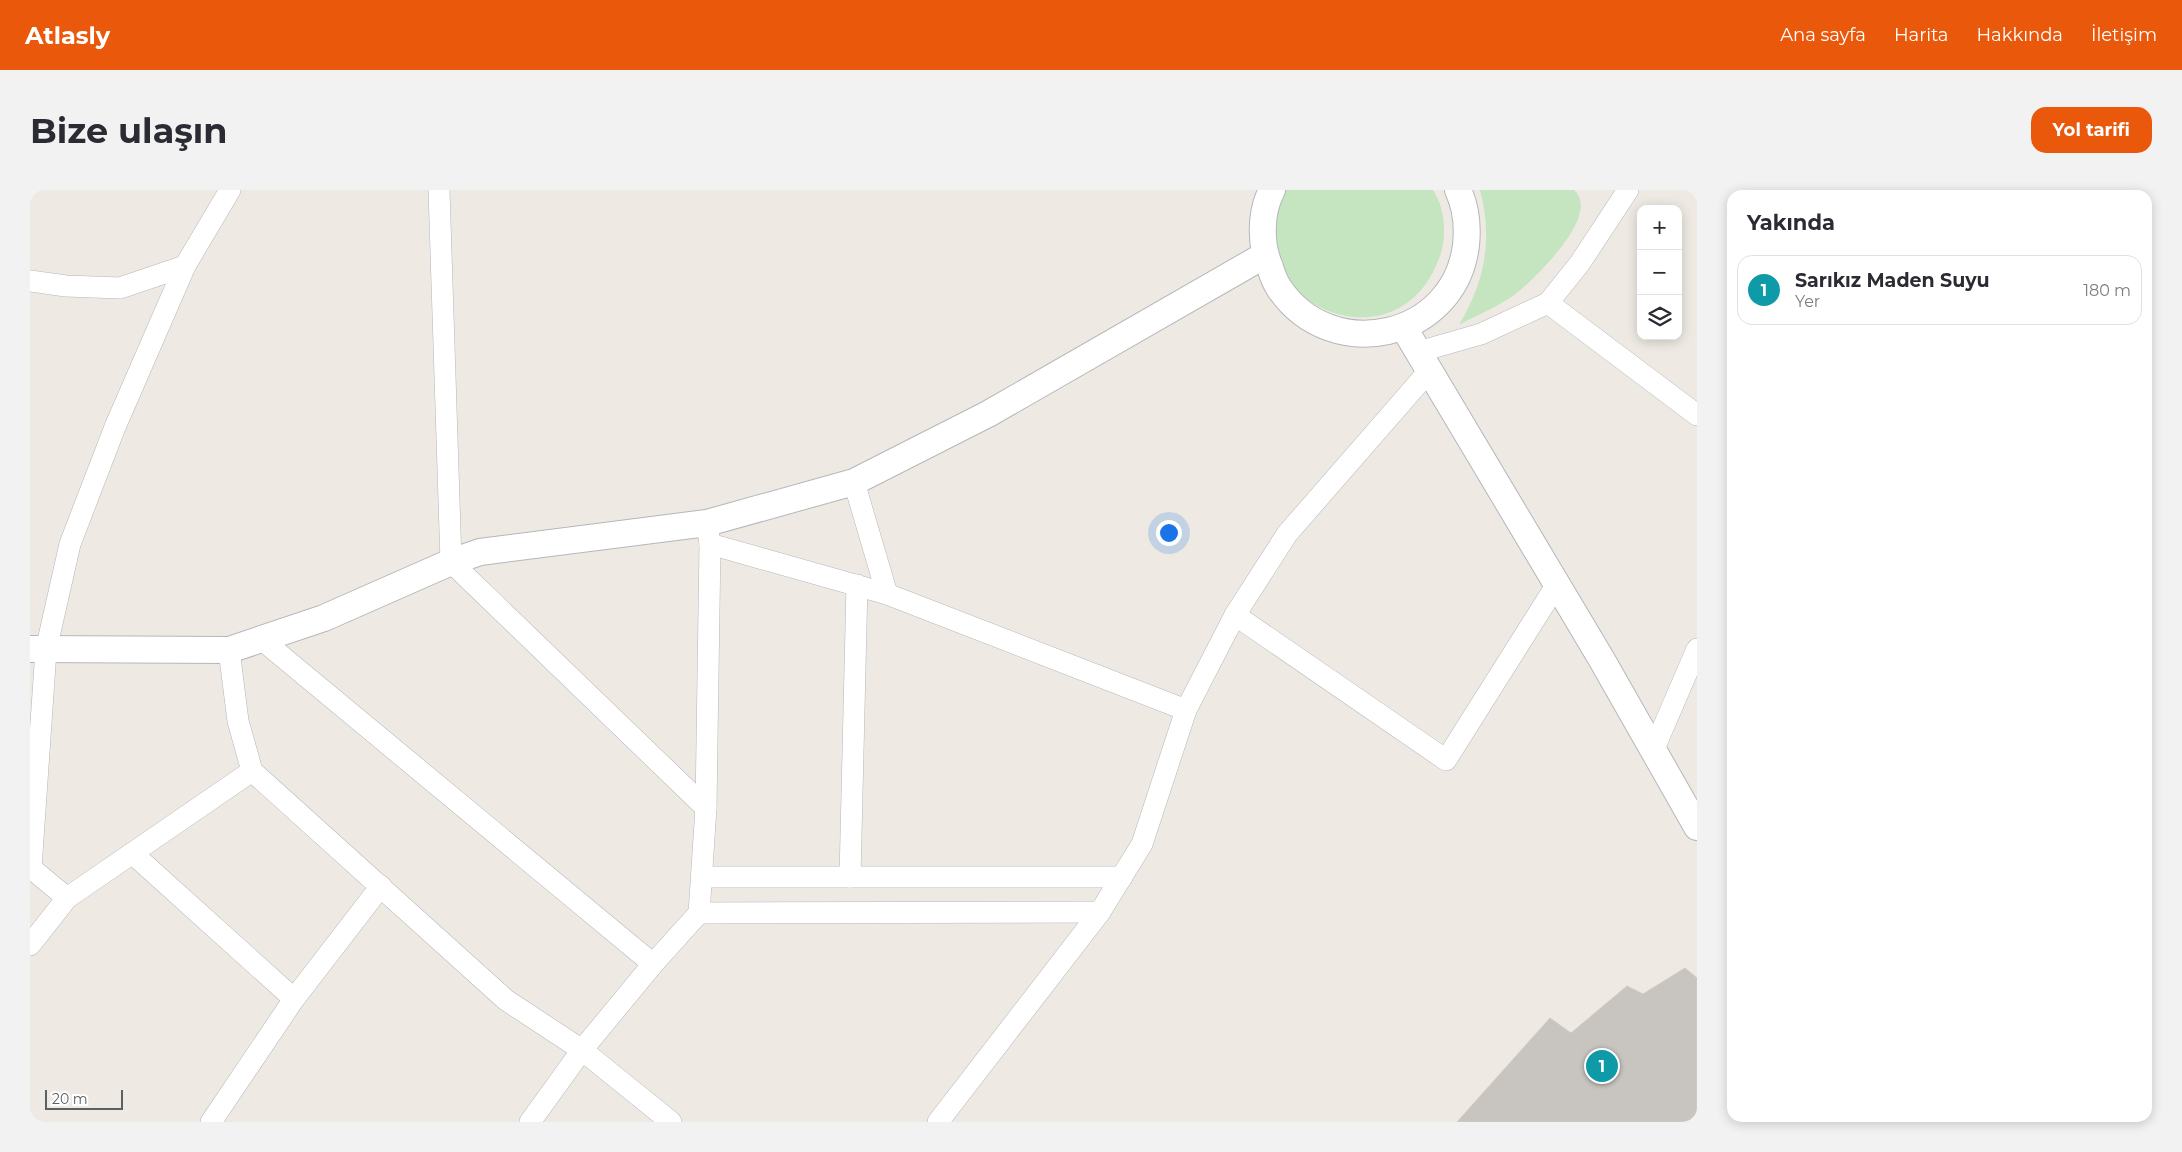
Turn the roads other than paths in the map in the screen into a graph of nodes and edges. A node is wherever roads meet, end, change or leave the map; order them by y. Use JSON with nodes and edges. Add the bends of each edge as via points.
{"nodes":[{"id":1,"x":230,"y":190,"type":"edge"},
{"id":2,"x":439,"y":190,"type":"edge"},
{"id":3,"x":1266,"y":190,"type":"edge"},
{"id":4,"x":1272,"y":190,"type":"edge"},
{"id":5,"x":1458,"y":190,"type":"edge"},
{"id":6,"x":1628,"y":190,"type":"edge"},
{"id":7,"x":1263,"y":226,"type":"junction"},
{"id":8,"x":1265,"y":255,"type":"junction"},
{"id":9,"x":185,"y":266,"type":"junction"},
{"id":10,"x":30,"y":281,"type":"edge"},
{"id":11,"x":1548,"y":303,"type":"junction"},
{"id":12,"x":1404,"y":328,"type":"junction"},
{"id":13,"x":1424,"y":362,"type":"junction"},
{"id":14,"x":1697,"y":415,"type":"edge"},
{"id":15,"x":854,"y":482,"type":"junction"},
{"id":16,"x":708,"y":534,"type":"junction"},
{"id":17,"x":451,"y":562,"type":"junction"},
{"id":18,"x":1557,"y":584,"type":"junction"},
{"id":19,"x":857,"y":585,"type":"junction"},
{"id":20,"x":887,"y":594,"type":"junction"},
{"id":21,"x":1235,"y":615,"type":"junction"},
{"id":22,"x":261,"y":640,"type":"junction"},
{"id":23,"x":38,"y":650,"type":"edge"},
{"id":24,"x":229,"y":650,"type":"junction"},
{"id":25,"x":1697,"y":650,"type":"edge"},
{"id":26,"x":1186,"y":710,"type":"junction"},
{"id":27,"x":1653,"y":751,"type":"junction"},
{"id":28,"x":252,"y":771,"type":"junction"},
{"id":29,"x":706,"y":808,"type":"junction"},
{"id":30,"x":1697,"y":827,"type":"edge"},
{"id":31,"x":132,"y":853,"type":"junction"},
{"id":32,"x":31,"y":868,"type":"edge"},
{"id":33,"x":703,"y":877,"type":"junction"},
{"id":34,"x":850,"y":877,"type":"junction"},
{"id":35,"x":1122,"y":877,"type":"junction"},
{"id":36,"x":381,"y":886,"type":"junction"},
{"id":37,"x":67,"y":898,"type":"junction"},
{"id":38,"x":1100,"y":912,"type":"junction"},
{"id":39,"x":699,"y":913,"type":"junction"},
{"id":40,"x":30,"y":945,"type":"edge"},
{"id":41,"x":653,"y":964,"type":"junction"},
{"id":42,"x":294,"y":998,"type":"junction"},
{"id":43,"x":582,"y":1050,"type":"junction"},
{"id":44,"x":211,"y":1122,"type":"edge"},
{"id":45,"x":530,"y":1122,"type":"edge"},
{"id":46,"x":671,"y":1122,"type":"edge"},
{"id":47,"x":938,"y":1122,"type":"edge"}],
"edges":[{"from":1,"to":9,"type":"street"},
{"from":2,"to":17,"type":"street"},
{"from":3,"to":7,"type":"street"},
{"from":4,"to":7,"type":"street"},
{"from":5,"to":12,"type":"street","via":[[1468,230],[1464,260],[1451,288],[1436,306]]},
{"from":6,"to":11,"type":"street","via":[[1580,263]]},
{"from":7,"to":8,"type":"street"},
{"from":8,"to":12,"type":"street","via":[[1278,288],[1302,314],[1334,330],[1369,335]]},
{"from":8,"to":15,"type":"street","via":[[988,414]]},
{"from":9,"to":10,"type":"street","via":[[120,288]]},
{"from":9,"to":23,"type":"street","via":[[115,427],[70,544]]},
{"from":11,"to":13,"type":"street"},
{"from":11,"to":14,"type":"street"},
{"from":12,"to":13,"type":"street"},
{"from":13,"to":18,"type":"street"},
{"from":13,"to":21,"type":"street","via":[[1288,534]]},
{"from":15,"to":16,"type":"street"},
{"from":15,"to":20,"type":"street"},
{"from":16,"to":17,"type":"street","via":[[480,552]]},
{"from":16,"to":19,"type":"street"},
{"from":16,"to":29,"type":"street"},
{"from":17,"to":22,"type":"street","via":[[324,618]]},
{"from":17,"to":29,"type":"street"},
{"from":18,"to":21,"type":"street","via":[[1446,760]]},
{"from":18,"to":27,"type":"street"},
{"from":19,"to":20,"type":"street"},
{"from":19,"to":34,"type":"street"},
{"from":20,"to":26,"type":"street"},
{"from":21,"to":26,"type":"street"},
{"from":22,"to":24,"type":"street"},
{"from":22,"to":41,"type":"street"},
{"from":23,"to":24,"type":"street"},
{"from":23,"to":32,"type":"street"},
{"from":24,"to":28,"type":"street","via":[[238,721]]},
{"from":25,"to":27,"type":"street"},
{"from":26,"to":35,"type":"street","via":[[1142,844]]},
{"from":27,"to":30,"type":"street"},
{"from":28,"to":31,"type":"street"},
{"from":28,"to":36,"type":"street"},
{"from":29,"to":33,"type":"street"},
{"from":31,"to":37,"type":"street"},
{"from":31,"to":42,"type":"street"},
{"from":32,"to":37,"type":"street"},
{"from":33,"to":34,"type":"street"},
{"from":33,"to":39,"type":"street"},
{"from":34,"to":35,"type":"street"},
{"from":35,"to":38,"type":"street"},
{"from":36,"to":42,"type":"street"},
{"from":36,"to":43,"type":"street","via":[[506,1000]]},
{"from":37,"to":40,"type":"street"},
{"from":38,"to":39,"type":"street"},
{"from":38,"to":47,"type":"street"},
{"from":39,"to":41,"type":"street"},
{"from":41,"to":43,"type":"street"},
{"from":42,"to":44,"type":"street"},
{"from":43,"to":45,"type":"street"},
{"from":43,"to":46,"type":"street"}]}
